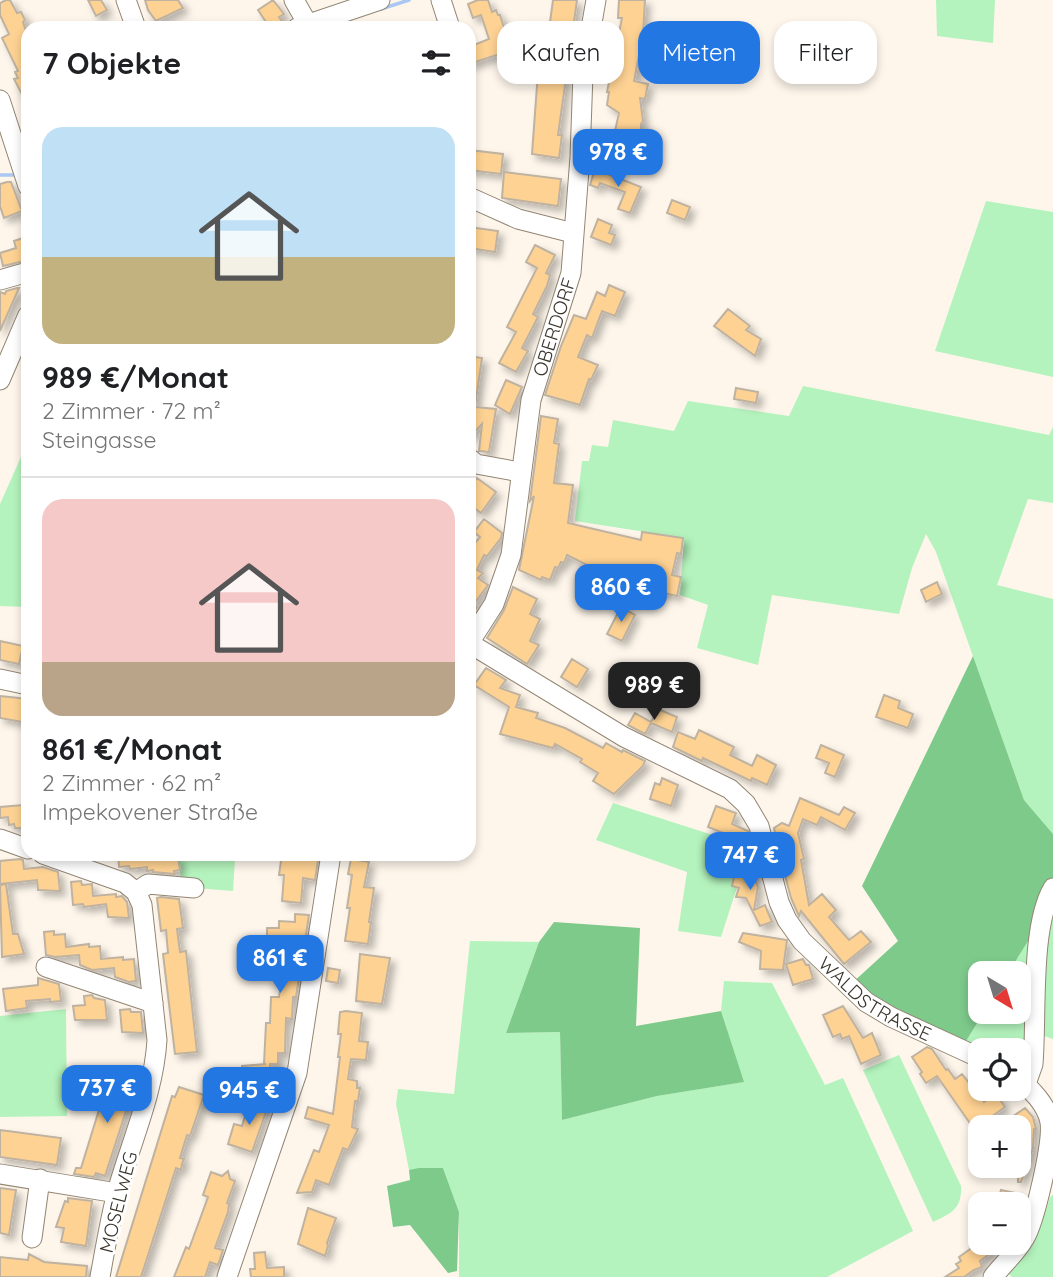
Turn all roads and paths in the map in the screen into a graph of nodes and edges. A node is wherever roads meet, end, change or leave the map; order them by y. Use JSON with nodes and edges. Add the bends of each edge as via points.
{"nodes":[{"id":1,"x":126,"y":0,"type":"edge"},
{"id":2,"x":294,"y":0,"type":"edge"},
{"id":3,"x":380,"y":0,"type":"edge"},
{"id":4,"x":441,"y":0,"type":"edge"},
{"id":5,"x":596,"y":0,"type":"edge"},
{"id":6,"x":134,"y":21,"type":"edge"},
{"id":7,"x":303,"y":21,"type":"edge"},
{"id":8,"x":319,"y":21,"type":"edge"},
{"id":9,"x":448,"y":21,"type":"edge"},
{"id":10,"x":0,"y":100,"type":"edge"},
{"id":11,"x":21,"y":164,"type":"edge"},
{"id":12,"x":476,"y":200,"type":"edge"},
{"id":13,"x":573,"y":233,"type":"junction"},
{"id":14,"x":21,"y":274,"type":"edge"},
{"id":15,"x":0,"y":280,"type":"edge"},
{"id":16,"x":21,"y":331,"type":"edge"},
{"id":17,"x":0,"y":380,"type":"edge"},
{"id":18,"x":476,"y":464,"type":"edge"},
{"id":19,"x":520,"y":472,"type":"junction"},
{"id":20,"x":476,"y":632,"type":"edge"},
{"id":21,"x":476,"y":647,"type":"edge"},
{"id":22,"x":0,"y":679,"type":"edge"},
{"id":23,"x":21,"y":684,"type":"edge"},
{"id":24,"x":0,"y":839,"type":"edge"},
{"id":25,"x":21,"y":846,"type":"edge"},
{"id":26,"x":63,"y":861,"type":"edge"},
{"id":27,"x":330,"y":861,"type":"edge"},
{"id":28,"x":194,"y":888,"type":"dead end"},
{"id":29,"x":1053,"y":888,"type":"edge"},
{"id":30,"x":136,"y":892,"type":"junction"},
{"id":31,"x":46,"y":967,"type":"dead end"},
{"id":32,"x":153,"y":1003,"type":"junction"},
{"id":33,"x":968,"y":1052,"type":"edge"},
{"id":34,"x":1031,"y":1067,"type":"edge"},
{"id":35,"x":1031,"y":1093,"type":"edge"},
{"id":36,"x":0,"y":1174,"type":"edge"},
{"id":37,"x":40,"y":1179,"type":"junction"},
{"id":38,"x":1048,"y":1183,"type":"edge"},
{"id":39,"x":117,"y":1193,"type":"junction"},
{"id":40,"x":32,"y":1238,"type":"dead end"},
{"id":41,"x":100,"y":1277,"type":"edge"},
{"id":42,"x":227,"y":1277,"type":"edge"},
{"id":43,"x":993,"y":1277,"type":"edge"}],
"edges":[{"from":1,"to":6,"type":"street"},
{"from":2,"to":7,"type":"street"},
{"from":3,"to":8,"type":"street"},
{"from":4,"to":9,"type":"street"},
{"from":5,"to":13,"type":"street","name":"OBERDORF","via":[[583,74]]},
{"from":10,"to":11,"type":"street"},
{"from":12,"to":13,"type":"street","via":[[518,219]]},
{"from":13,"to":19,"type":"street","name":"OBERDORF","via":[[572,272],[531,400]]},
{"from":14,"to":15,"type":"street"},
{"from":16,"to":17,"type":"street"},
{"from":18,"to":19,"type":"street"},
{"from":19,"to":20,"type":"street","name":"OBERDORF","via":[[511,555],[494,604]]},
{"from":21,"to":33,"type":"street","name":"WALDSTRASSE","via":[[624,737],[730,789],[759,826],[774,886],[787,920],[802,942],[866,1002]]},
{"from":22,"to":23,"type":"street"},
{"from":24,"to":25,"type":"street"},
{"from":26,"to":30,"type":"street","via":[[125,883]]},
{"from":27,"to":42,"type":"street","via":[[297,1073]]},
{"from":28,"to":30,"type":"street","via":[[148,884]]},
{"from":29,"to":34,"type":"street","via":[[1040,928]]},
{"from":30,"to":32,"type":"street","name":"MOSELWEG","via":[[142,905]]},
{"from":31,"to":32,"type":"street"},
{"from":32,"to":39,"type":"street","name":"MOSELWEG","via":[[156,1053]]},
{"from":35,"to":38,"type":"street","via":[[1050,1123]]},
{"from":36,"to":37,"type":"street"},
{"from":37,"to":39,"type":"street"},
{"from":37,"to":40,"type":"street"},
{"from":38,"to":43,"type":"street","via":[[1026,1237]]},
{"from":39,"to":41,"type":"street","name":"MOSELWEG"}]}
